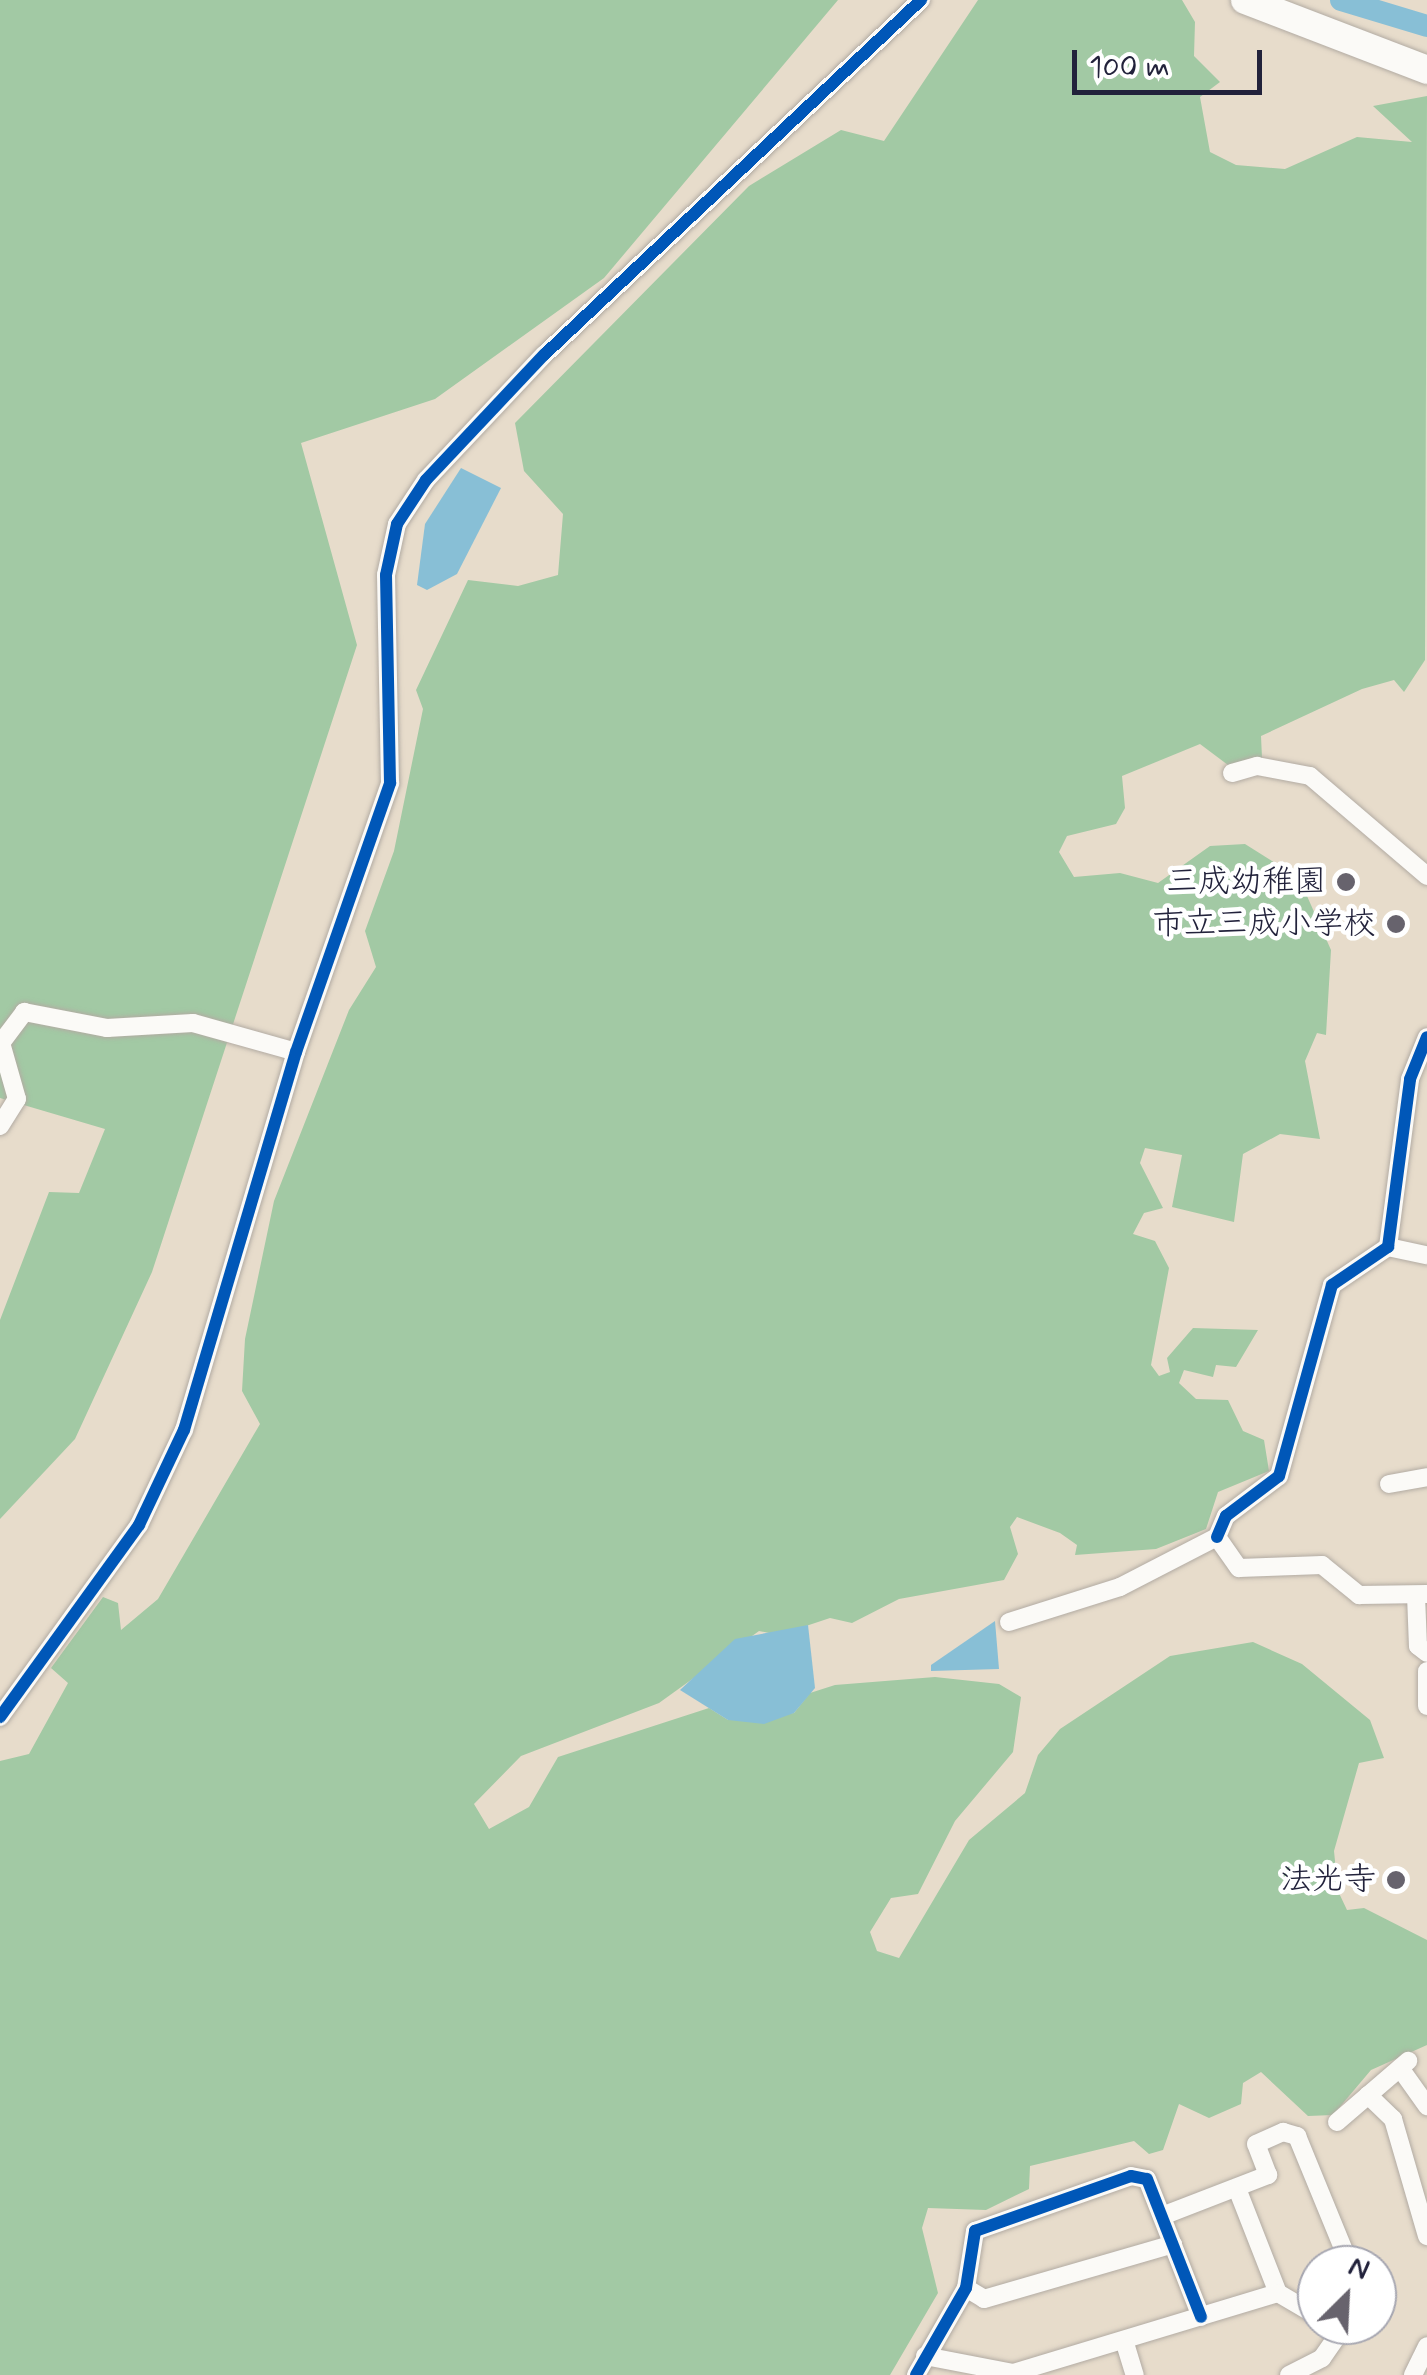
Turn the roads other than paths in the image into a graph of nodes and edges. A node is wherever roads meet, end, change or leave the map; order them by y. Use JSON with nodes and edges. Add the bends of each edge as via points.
{"nodes":[{"id":1,"x":921,"y":0,"type":"edge"},
{"id":2,"x":1245,"y":0,"type":"edge"},
{"id":3,"x":1427,"y":70,"type":"edge"},
{"id":4,"x":1232,"y":774,"type":"dead end"},
{"id":5,"x":1427,"y":876,"type":"edge"},
{"id":6,"x":1427,"y":1037,"type":"edge"},
{"id":7,"x":296,"y":1052,"type":"junction"},
{"id":8,"x":0,"y":1126,"type":"edge"},
{"id":9,"x":1388,"y":1247,"type":"junction"},
{"id":10,"x":1427,"y":1254,"type":"edge"},
{"id":11,"x":1427,"y":1477,"type":"edge"},
{"id":12,"x":1389,"y":1484,"type":"dead end"},
{"id":13,"x":1218,"y":1538,"type":"junction"},
{"id":14,"x":1421,"y":1594,"type":"edge"},
{"id":15,"x":1009,"y":1622,"type":"dead end"},
{"id":16,"x":1427,"y":1653,"type":"edge"},
{"id":17,"x":1427,"y":1671,"type":"edge"},
{"id":18,"x":1427,"y":1706,"type":"edge"},
{"id":19,"x":0,"y":1717,"type":"edge"},
{"id":20,"x":1368,"y":2095,"type":"junction"},
{"id":21,"x":1427,"y":2106,"type":"edge"},
{"id":22,"x":1337,"y":2122,"type":"dead end"},
{"id":23,"x":1421,"y":2186,"type":"edge"},
{"id":24,"x":1238,"y":2190,"type":"junction"},
{"id":25,"x":1162,"y":2216,"type":"junction"},
{"id":26,"x":1427,"y":2236,"type":"edge"},
{"id":27,"x":1173,"y":2244,"type":"junction"},
{"id":28,"x":1342,"y":2245,"type":"edge"},
{"id":29,"x":966,"y":2288,"type":"junction"},
{"id":30,"x":1278,"y":2292,"type":"junction"},
{"id":31,"x":1297,"y":2304,"type":"edge"},
{"id":32,"x":1202,"y":2317,"type":"junction"},
{"id":33,"x":1124,"y":2340,"type":"junction"},
{"id":34,"x":1330,"y":2345,"type":"edge"},
{"id":35,"x":1427,"y":2346,"type":"edge"},
{"id":36,"x":925,"y":2356,"type":"junction"},
{"id":37,"x":916,"y":2375,"type":"edge"},
{"id":38,"x":1135,"y":2375,"type":"edge"},
{"id":39,"x":1290,"y":2375,"type":"edge"},
{"id":40,"x":1413,"y":2375,"type":"edge"}],
"edges":[{"from":1,"to":7,"type":"street","via":[[544,355],[410,500],[386,575],[395,762]]},
{"from":2,"to":3,"type":"highway"},
{"from":4,"to":5,"type":"street","via":[[1257,766],[1310,776]]},
{"from":6,"to":9,"type":"street","via":[[1410,1079]]},
{"from":7,"to":8,"type":"street","via":[[193,1023],[107,1028],[24,1012],[1,1043],[17,1098]]},
{"from":7,"to":19,"type":"street","via":[[196,1393],[156,1496]]},
{"from":9,"to":10,"type":"street"},
{"from":9,"to":13,"type":"street","via":[[1332,1285],[1278,1476],[1226,1516]]},
{"from":11,"to":12,"type":"street"},
{"from":13,"to":14,"type":"street","via":[[1239,1568],[1322,1565],[1359,1595]]},
{"from":13,"to":15,"type":"street","via":[[1120,1587]]},
{"from":14,"to":16,"type":"street","via":[[1418,1646]]},
{"from":17,"to":18,"type":"street"},
{"from":20,"to":21,"type":"street","via":[[1404,2064]]},
{"from":20,"to":22,"type":"street"},
{"from":20,"to":23,"type":"street","via":[[1393,2119]]},
{"from":23,"to":26,"type":"street"},
{"from":24,"to":25,"type":"street"},
{"from":24,"to":28,"type":"street","via":[[1268,2175],[1256,2144],[1283,2132],[1297,2136]]},
{"from":24,"to":30,"type":"street"},
{"from":25,"to":27,"type":"street"},
{"from":25,"to":29,"type":"street","via":[[1148,2180],[1064,2193],[975,2231]]},
{"from":27,"to":29,"type":"street","via":[[984,2299]]},
{"from":27,"to":32,"type":"street"},
{"from":29,"to":36,"type":"street"},
{"from":30,"to":31,"type":"street"},
{"from":30,"to":32,"type":"street"},
{"from":32,"to":33,"type":"street"},
{"from":33,"to":36,"type":"street","via":[[1013,2373]]},
{"from":33,"to":38,"type":"street"},
{"from":34,"to":39,"type":"street","via":[[1322,2358]]},
{"from":35,"to":40,"type":"street"},
{"from":36,"to":37,"type":"street"}]}
